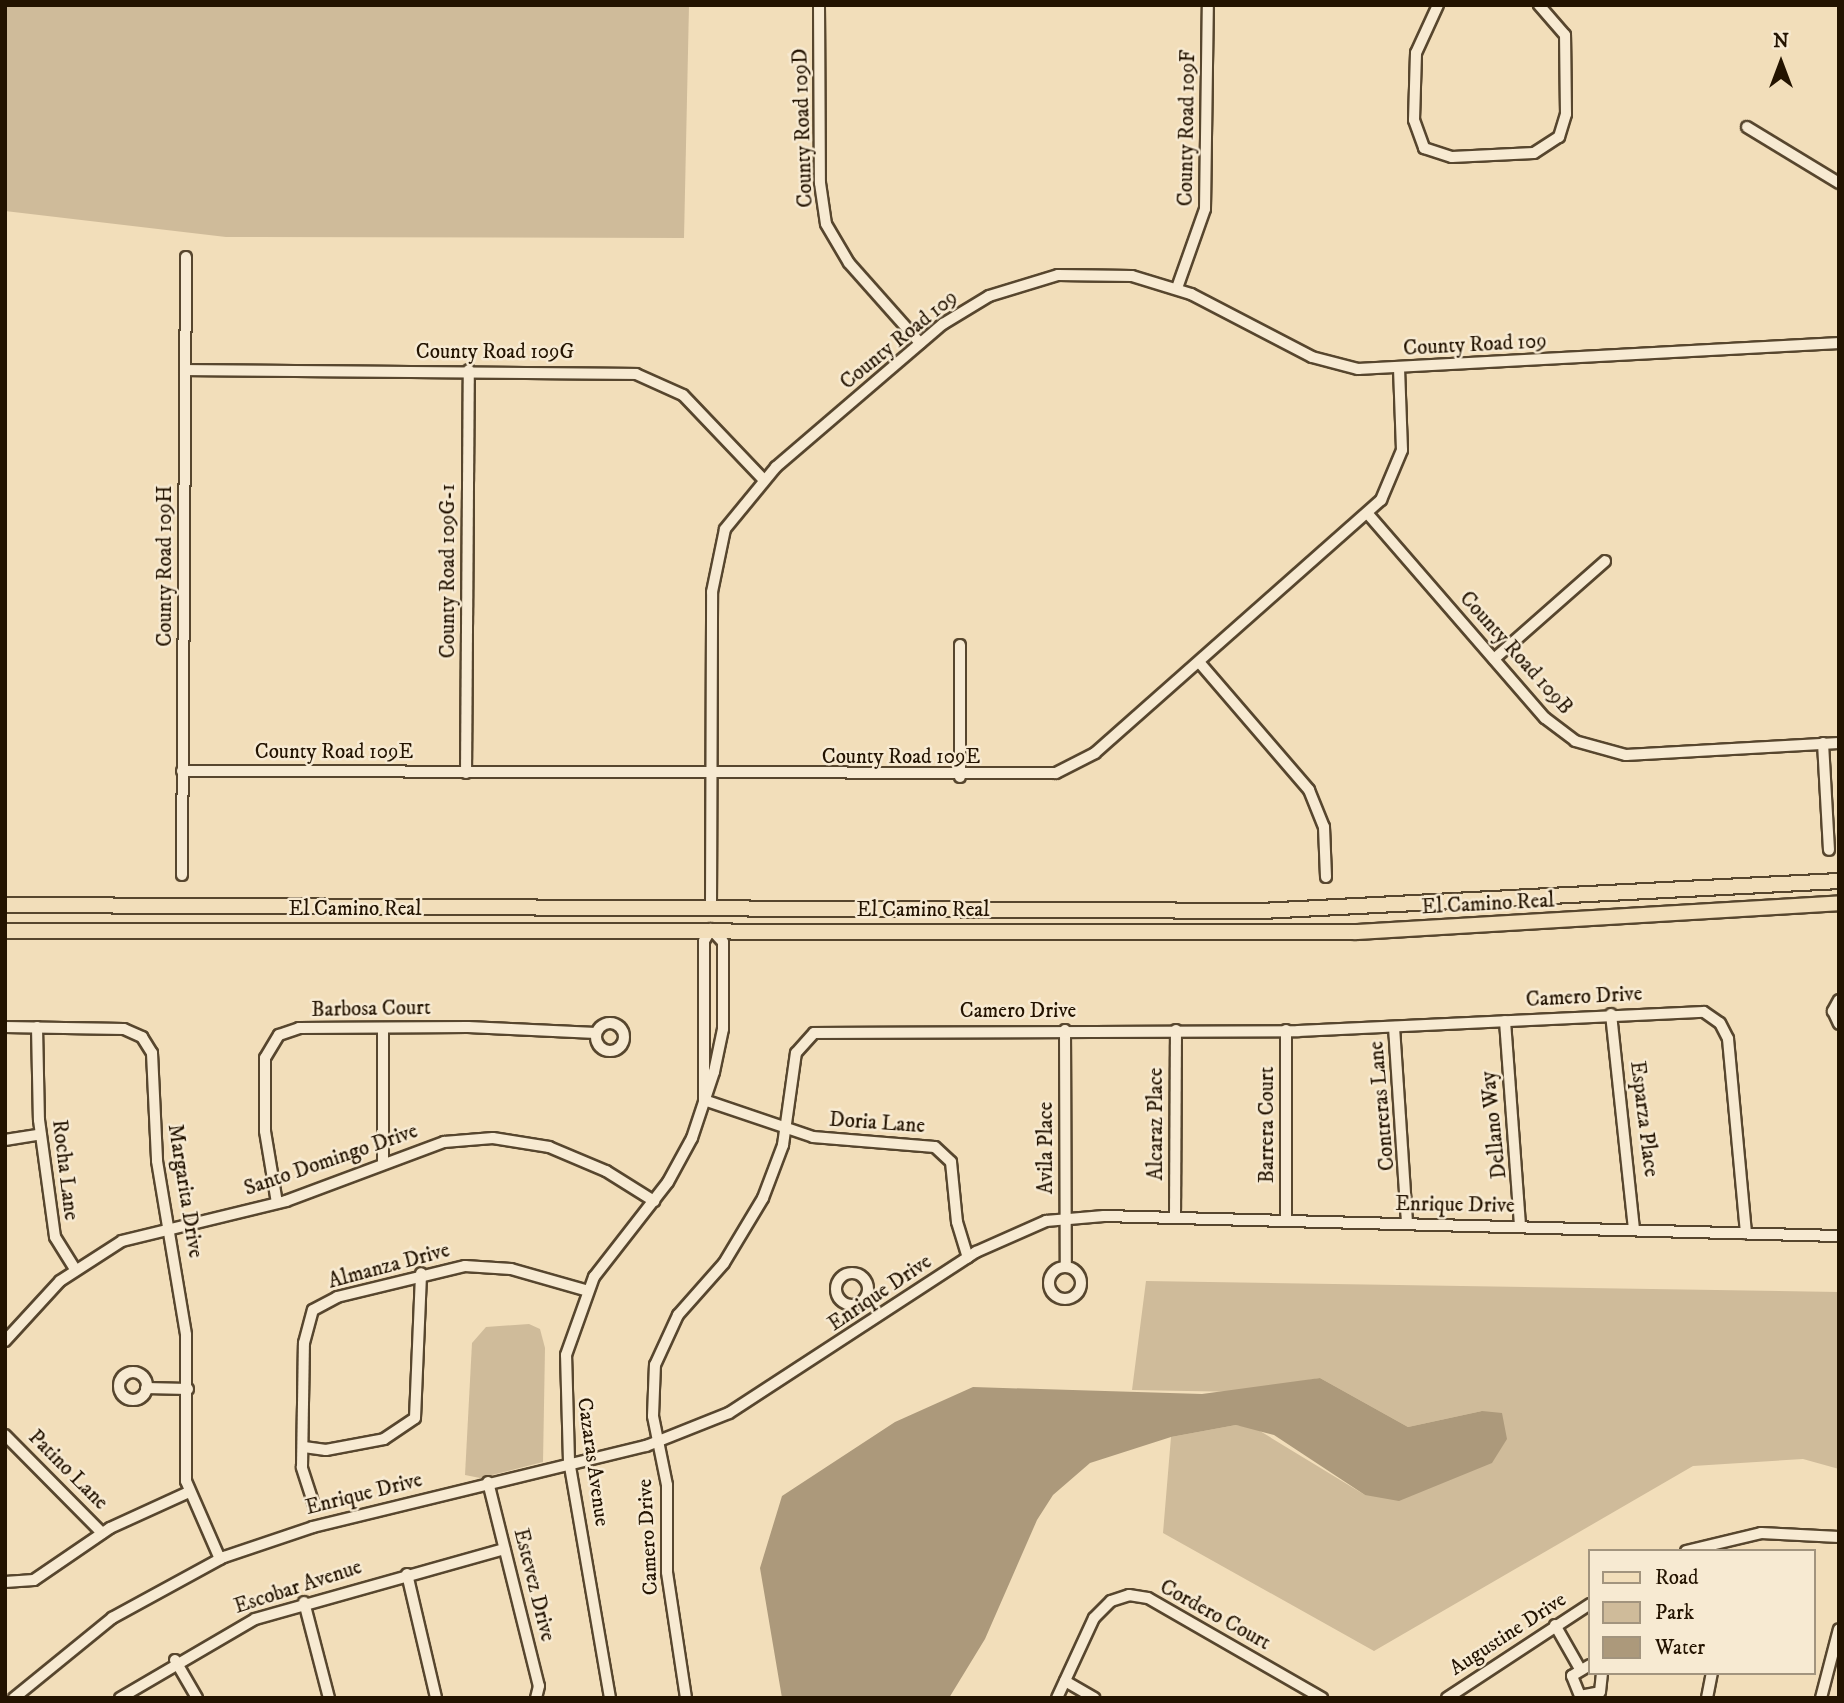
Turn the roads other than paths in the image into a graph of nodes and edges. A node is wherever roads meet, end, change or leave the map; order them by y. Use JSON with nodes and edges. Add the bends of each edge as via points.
{"nodes":[{"id":1,"x":819,"y":5,"type":"edge"},
{"id":2,"x":1208,"y":5,"type":"edge"},
{"id":3,"x":1438,"y":5,"type":"edge"},
{"id":4,"x":1539,"y":5,"type":"edge"},
{"id":5,"x":1747,"y":127,"type":"dead end"},
{"id":6,"x":1839,"y":183,"type":"edge"},
{"id":7,"x":186,"y":257,"type":"dead end"},
{"id":8,"x":1177,"y":288,"type":"junction"},
{"id":9,"x":920,"y":343,"type":"junction"},
{"id":10,"x":1839,"y":343,"type":"edge"},
{"id":11,"x":1399,"y":368,"type":"junction"},
{"id":12,"x":185,"y":370,"type":"junction"},
{"id":13,"x":469,"y":370,"type":"junction"},
{"id":14,"x":763,"y":479,"type":"junction"},
{"id":15,"x":1368,"y":514,"type":"junction"},
{"id":16,"x":1605,"y":561,"type":"dead end"},
{"id":17,"x":960,"y":645,"type":"dead end"},
{"id":18,"x":1494,"y":659,"type":"junction"},
{"id":19,"x":1199,"y":662,"type":"junction"},
{"id":20,"x":1823,"y":743,"type":"junction"},
{"id":21,"x":1839,"y":743,"type":"edge"},
{"id":22,"x":182,"y":771,"type":"junction"},
{"id":23,"x":466,"y":773,"type":"junction"},
{"id":24,"x":710,"y":774,"type":"junction"},
{"id":25,"x":960,"y":777,"type":"junction"},
{"id":26,"x":1829,"y":850,"type":"dead end"},
{"id":27,"x":182,"y":875,"type":"dead end"},
{"id":28,"x":1326,"y":877,"type":"dead end"},
{"id":29,"x":1839,"y":881,"type":"edge"},
{"id":30,"x":1839,"y":904,"type":"edge"},
{"id":31,"x":5,"y":905,"type":"edge"},
{"id":32,"x":711,"y":907,"type":"junction"},
{"id":33,"x":711,"y":929,"type":"junction"},
{"id":34,"x":5,"y":931,"type":"edge"},
{"id":35,"x":1839,"y":1000,"type":"edge"},
{"id":36,"x":1611,"y":1014,"type":"junction"},
{"id":37,"x":1505,"y":1021,"type":"junction"},
{"id":38,"x":1839,"y":1024,"type":"edge"},
{"id":39,"x":5,"y":1027,"type":"edge"},
{"id":40,"x":37,"y":1027,"type":"junction"},
{"id":41,"x":1394,"y":1027,"type":"junction"},
{"id":42,"x":383,"y":1028,"type":"junction"},
{"id":43,"x":1065,"y":1030,"type":"junction"},
{"id":44,"x":1176,"y":1030,"type":"junction"},
{"id":45,"x":1286,"y":1030,"type":"junction"},
{"id":46,"x":596,"y":1033,"type":"dead end"},
{"id":47,"x":705,"y":1100,"type":"junction"},
{"id":48,"x":787,"y":1124,"type":"junction"},
{"id":49,"x":41,"y":1134,"type":"junction"},
{"id":50,"x":5,"y":1140,"type":"edge"},
{"id":51,"x":383,"y":1161,"type":"junction"},
{"id":52,"x":654,"y":1201,"type":"junction"},
{"id":53,"x":277,"y":1203,"type":"junction"},
{"id":54,"x":1065,"y":1218,"type":"junction"},
{"id":55,"x":1175,"y":1218,"type":"junction"},
{"id":56,"x":1286,"y":1220,"type":"junction"},
{"id":57,"x":1407,"y":1223,"type":"junction"},
{"id":58,"x":168,"y":1224,"type":"junction"},
{"id":59,"x":1520,"y":1226,"type":"junction"},
{"id":60,"x":1634,"y":1230,"type":"junction"},
{"id":61,"x":1746,"y":1233,"type":"junction"},
{"id":62,"x":1839,"y":1236,"type":"edge"},
{"id":63,"x":968,"y":1257,"type":"junction"},
{"id":64,"x":1066,"y":1266,"type":"dead end"},
{"id":65,"x":75,"y":1269,"type":"junction"},
{"id":66,"x":421,"y":1273,"type":"junction"},
{"id":67,"x":588,"y":1291,"type":"junction"},
{"id":68,"x":861,"y":1303,"type":"dead end"},
{"id":69,"x":874,"y":1321,"type":"junction"},
{"id":70,"x":5,"y":1341,"type":"edge"},
{"id":71,"x":146,"y":1388,"type":"dead end"},
{"id":72,"x":188,"y":1389,"type":"junction"},
{"id":73,"x":5,"y":1435,"type":"edge"},
{"id":74,"x":658,"y":1443,"type":"junction"},
{"id":75,"x":303,"y":1447,"type":"junction"},
{"id":76,"x":569,"y":1461,"type":"junction"},
{"id":77,"x":488,"y":1482,"type":"junction"},
{"id":78,"x":188,"y":1492,"type":"junction"},
{"id":79,"x":314,"y":1505,"type":"dead end"},
{"id":80,"x":102,"y":1533,"type":"junction"},
{"id":81,"x":1839,"y":1537,"type":"edge"},
{"id":82,"x":1724,"y":1545,"type":"edge"},
{"id":83,"x":505,"y":1549,"type":"junction"},
{"id":84,"x":1699,"y":1549,"type":"edge"},
{"id":85,"x":220,"y":1559,"type":"junction"},
{"id":86,"x":407,"y":1574,"type":"junction"},
{"id":87,"x":5,"y":1582,"type":"edge"},
{"id":88,"x":304,"y":1602,"type":"junction"},
{"id":89,"x":1588,"y":1605,"type":"edge"},
{"id":90,"x":1555,"y":1625,"type":"junction"},
{"id":91,"x":1839,"y":1629,"type":"edge"},
{"id":92,"x":175,"y":1660,"type":"junction"},
{"id":93,"x":1585,"y":1666,"type":"edge"},
{"id":94,"x":1602,"y":1675,"type":"edge"},
{"id":95,"x":1712,"y":1675,"type":"edge"},
{"id":96,"x":1065,"y":1681,"type":"junction"},
{"id":97,"x":14,"y":1698,"type":"edge"},
{"id":98,"x":120,"y":1698,"type":"edge"},
{"id":99,"x":197,"y":1698,"type":"edge"},
{"id":100,"x":329,"y":1698,"type":"edge"},
{"id":101,"x":436,"y":1698,"type":"edge"},
{"id":102,"x":536,"y":1698,"type":"edge"},
{"id":103,"x":610,"y":1698,"type":"edge"},
{"id":104,"x":686,"y":1698,"type":"edge"},
{"id":105,"x":1057,"y":1698,"type":"edge"},
{"id":106,"x":1094,"y":1698,"type":"edge"},
{"id":107,"x":1322,"y":1698,"type":"edge"},
{"id":108,"x":1447,"y":1698,"type":"edge"},
{"id":109,"x":1707,"y":1698,"type":"edge"},
{"id":110,"x":1821,"y":1698,"type":"edge"}],
"edges":[{"from":1,"to":9,"type":"street","name":"County Road 109D","via":[[820,183],[826,223],[849,263]]},
{"from":2,"to":8,"type":"street","name":"County Road 109F","via":[[1205,209]]},
{"from":3,"to":4,"type":"street","via":[[1416,53],[1414,120],[1424,148],[1452,157],[1534,153],[1559,137],[1566,114],[1565,35]]},
{"from":5,"to":6,"type":"street"},
{"from":7,"to":12,"type":"street","name":"County Road 109H"},
{"from":8,"to":9,"type":"street","name":"County Road 109","via":[[1116,274],[1041,278],[974,303]]},
{"from":8,"to":11,"type":"street","name":"County Road 109","via":[[1323,362]]},
{"from":9,"to":14,"type":"street","name":"County Road 109"},
{"from":10,"to":11,"type":"street","name":"County Road 109"},
{"from":11,"to":15,"type":"street","name":"County Road 109E","via":[[1400,461]]},
{"from":12,"to":13,"type":"street","name":"County Road 109G"},
{"from":12,"to":22,"type":"street","name":"County Road 109H"},
{"from":13,"to":14,"type":"street","name":"County Road 109G","via":[[624,372],[659,380],[693,403]]},
{"from":13,"to":23,"type":"street","name":"County Road 109G-1"},
{"from":14,"to":24,"type":"street","name":"County Road 109","via":[[730,520],[714,565]]},
{"from":15,"to":18,"type":"street","name":"County Road 109B"},
{"from":15,"to":19,"type":"street","name":"County Road 109E"},
{"from":16,"to":18,"type":"street"},
{"from":17,"to":25,"type":"street"},
{"from":18,"to":20,"type":"street","name":"County Road 109B","via":[[1553,726],[1600,751]]},
{"from":19,"to":25,"type":"street","name":"County Road 109E","via":[[1074,766],[1045,776]]},
{"from":19,"to":28,"type":"street","via":[[1310,790],[1324,827]]},
{"from":20,"to":21,"type":"street","name":"County Road 109B"},
{"from":20,"to":26,"type":"street"},
{"from":22,"to":23,"type":"street","name":"County Road 109E"},
{"from":22,"to":27,"type":"street","name":"County Road 109H"},
{"from":23,"to":24,"type":"street","name":"County Road 109E"},
{"from":24,"to":25,"type":"street","name":"County Road 109E"},
{"from":24,"to":32,"type":"street","name":"County Road 109"},
{"from":29,"to":32,"type":"main road","name":"El Camino Real","via":[[1261,911]]},
{"from":30,"to":33,"type":"main road","name":"El Camino Real","via":[[1356,932]]},
{"from":31,"to":32,"type":"main road","name":"El Camino Real"},
{"from":32,"to":33,"type":"main road"},
{"from":33,"to":34,"type":"main road","name":"El Camino Real"},
{"from":33,"to":47,"type":"street","name":"Cazaras Avenue","via":[[704,941]]},
{"from":33,"to":47,"type":"street","name":"Cazaras Avenue","via":[[723,942],[723,1029]]},
{"from":35,"to":38,"type":"street","via":[[1833,1011]]},
{"from":36,"to":37,"type":"street","name":"Camero Drive"},
{"from":36,"to":60,"type":"street","name":"Esparza Place"},
{"from":36,"to":61,"type":"street","name":"Camero Drive","via":[[1695,1011],[1725,1029]]},
{"from":37,"to":41,"type":"street","name":"Camero Drive"},
{"from":37,"to":59,"type":"street","name":"Dellano Way"},
{"from":39,"to":40,"type":"street","name":"Margarita Drive"},
{"from":40,"to":49,"type":"street","name":"Rocha Lane"},
{"from":40,"to":58,"type":"street","name":"Margarita Drive","via":[[124,1029],[148,1043]]},
{"from":41,"to":45,"type":"street","name":"Camero Drive"},
{"from":41,"to":57,"type":"street","name":"Contreras Lane"},
{"from":42,"to":46,"type":"street","name":"Barbosa Court"},
{"from":42,"to":51,"type":"street"},
{"from":42,"to":53,"type":"street","name":"Barbosa Court","via":[[299,1028],[279,1035],[268,1049],[265,1131]]},
{"from":43,"to":44,"type":"street","name":"Camero Drive"},
{"from":43,"to":48,"type":"street","name":"Camero Drive","via":[[814,1033],[796,1053]]},
{"from":43,"to":54,"type":"street","name":"Avila Place"},
{"from":44,"to":45,"type":"street","name":"Camero Drive"},
{"from":44,"to":55,"type":"street","name":"Alcaraz Place"},
{"from":45,"to":56,"type":"street","name":"Barrera Court"},
{"from":47,"to":48,"type":"street","name":"Doria Lane"},
{"from":47,"to":52,"type":"street","name":"Cazaras Avenue","via":[[681,1162]]},
{"from":48,"to":63,"type":"street","name":"Doria Lane","via":[[829,1140],[914,1141],[944,1153]]},
{"from":48,"to":74,"type":"street","name":"Camero Drive","via":[[753,1218],[686,1303],[660,1348],[652,1398]]},
{"from":49,"to":50,"type":"street"},
{"from":49,"to":65,"type":"street","name":"Rocha Lane","via":[[57,1246]]},
{"from":51,"to":52,"type":"street","name":"Santo Domingo Drive","via":[[466,1139],[527,1141],[587,1161]]},
{"from":51,"to":53,"type":"street","name":"Santo Domingo Drive"},
{"from":52,"to":67,"type":"street","name":"Cazaras Avenue"},
{"from":53,"to":58,"type":"street","name":"Santo Domingo Drive"},
{"from":54,"to":55,"type":"street","name":"Enrique Drive"},
{"from":54,"to":63,"type":"street","name":"Enrique Drive","via":[[1016,1231]]},
{"from":54,"to":64,"type":"street","name":"Avila Place"},
{"from":55,"to":56,"type":"street","name":"Enrique Drive"},
{"from":56,"to":57,"type":"street","name":"Enrique Drive"},
{"from":57,"to":59,"type":"street","name":"Enrique Drive"},
{"from":58,"to":65,"type":"street","name":"Santo Domingo Drive","via":[[122,1241]]},
{"from":58,"to":72,"type":"street","name":"Margarita Drive","via":[[184,1306]]},
{"from":59,"to":60,"type":"street","name":"Enrique Drive"},
{"from":60,"to":61,"type":"street","name":"Enrique Drive"},
{"from":61,"to":62,"type":"street","name":"Enrique Drive"},
{"from":63,"to":69,"type":"street","name":"Enrique Drive"},
{"from":65,"to":70,"type":"street","name":"Santo Domingo Drive"},
{"from":66,"to":67,"type":"street","name":"Almanza Drive","via":[[492,1267]]},
{"from":66,"to":75,"type":"street","name":"Almanza Drive","via":[[313,1310],[303,1343]]},
{"from":66,"to":75,"type":"street","via":[[415,1418],[384,1439],[326,1451]]},
{"from":67,"to":76,"type":"street","name":"Cazaras Avenue","via":[[566,1355]]},
{"from":68,"to":69,"type":"street"},
{"from":69,"to":74,"type":"street","name":"Enrique Drive","via":[[752,1401]]},
{"from":71,"to":72,"type":"street"},
{"from":72,"to":78,"type":"street","name":"Margarita Drive"},
{"from":73,"to":80,"type":"street","name":"Patino Lane"},
{"from":74,"to":76,"type":"street","name":"Enrique Drive"},
{"from":74,"to":104,"type":"street","name":"Camero Drive","via":[[667,1485],[670,1603]]},
{"from":75,"to":79,"type":"street","name":"Almanza Drive","via":[[303,1478]]},
{"from":76,"to":77,"type":"street","name":"Enrique Drive"},
{"from":76,"to":103,"type":"street","name":"Cazaras Avenue"},
{"from":77,"to":83,"type":"street","name":"Estevez Drive"},
{"from":77,"to":85,"type":"street","name":"Enrique Drive","via":[[313,1527]]},
{"from":78,"to":80,"type":"street"},
{"from":78,"to":85,"type":"street","name":"Margarita Drive"},
{"from":80,"to":87,"type":"street","via":[[34,1580]]},
{"from":81,"to":82,"type":"street","via":[[1787,1531]]},
{"from":82,"to":84,"type":"street"},
{"from":83,"to":86,"type":"street","name":"Escobar Avenue"},
{"from":83,"to":102,"type":"street","name":"Estevez Drive","via":[[539,1686]]},
{"from":85,"to":97,"type":"street","name":"Enrique Drive","via":[[112,1618]]},
{"from":86,"to":88,"type":"street","name":"Escobar Avenue"},
{"from":86,"to":101,"type":"street"},
{"from":88,"to":92,"type":"street","name":"Escobar Avenue","via":[[227,1631]]},
{"from":88,"to":100,"type":"street"},
{"from":89,"to":90,"type":"street","name":"Augustine Drive"},
{"from":90,"to":93,"type":"street"},
{"from":90,"to":108,"type":"street","name":"Augustine Drive"},
{"from":91,"to":110,"type":"street"},
{"from":92,"to":98,"type":"street","name":"Escobar Avenue"},
{"from":92,"to":99,"type":"street"},
{"from":93,"to":94,"type":"street","via":[[1571,1681],[1585,1698],[1600,1692]]},
{"from":95,"to":109,"type":"street"},
{"from":96,"to":105,"type":"street","name":"Cordero Court"},
{"from":96,"to":106,"type":"street"},
{"from":96,"to":107,"type":"street","name":"Cordero Court","via":[[1102,1607],[1129,1595],[1148,1598]]}]}
